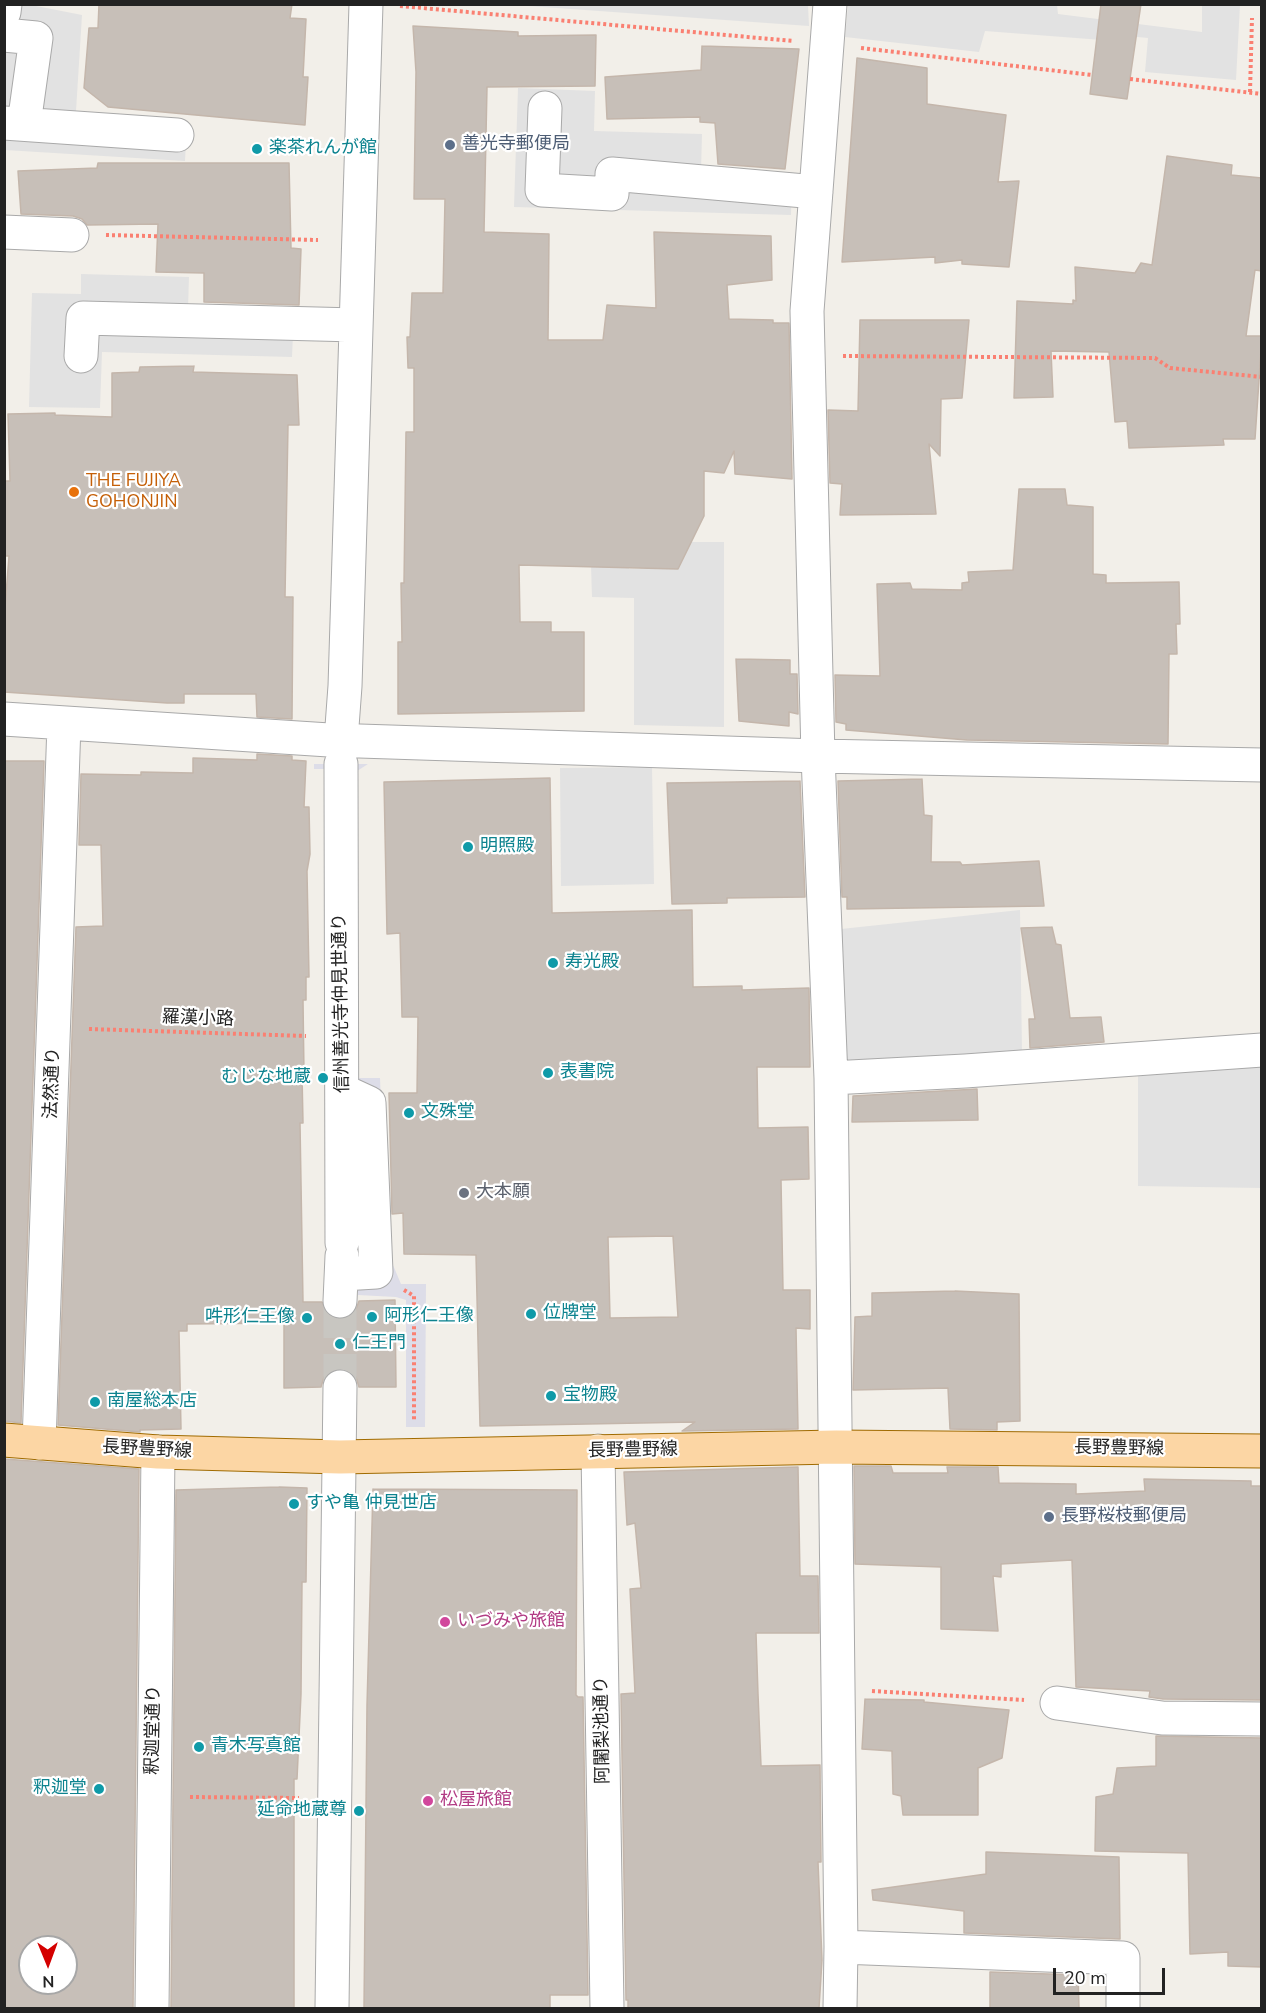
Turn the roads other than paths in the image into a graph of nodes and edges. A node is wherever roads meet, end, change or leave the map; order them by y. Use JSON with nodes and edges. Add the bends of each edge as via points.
{"nodes":[{"id":1,"x":5,"y":4,"type":"edge"},
{"id":2,"x":366,"y":4,"type":"edge"},
{"id":3,"x":830,"y":4,"type":"edge"},
{"id":4,"x":4,"y":12,"type":"edge"},
{"id":5,"x":4,"y":35,"type":"edge"},
{"id":6,"x":545,"y":108,"type":"dead end"},
{"id":7,"x":14,"y":124,"type":"edge"},
{"id":8,"x":177,"y":135,"type":"dead end"},
{"id":9,"x":816,"y":192,"type":"junction"},
{"id":10,"x":4,"y":232,"type":"edge"},
{"id":11,"x":72,"y":235,"type":"road end"},
{"id":12,"x":356,"y":325,"type":"junction"},
{"id":13,"x":81,"y":356,"type":"dead end"},
{"id":14,"x":4,"y":719,"type":"edge"},
{"id":15,"x":64,"y":724,"type":"junction"},
{"id":16,"x":341,"y":752,"type":"junction"},
{"id":17,"x":818,"y":756,"type":"junction"},
{"id":18,"x":1262,"y":765,"type":"edge"},
{"id":19,"x":1262,"y":1050,"type":"edge"},
{"id":20,"x":831,"y":1078,"type":"junction"},
{"id":21,"x":343,"y":1092,"type":"junction"},
{"id":22,"x":340,"y":1387,"type":"tunnel mouth"},
{"id":23,"x":4,"y":1440,"type":"edge"},
{"id":24,"x":39,"y":1443,"type":"junction"},
{"id":25,"x":836,"y":1447,"type":"junction"},
{"id":26,"x":598,"y":1451,"type":"junction"},
{"id":27,"x":1262,"y":1451,"type":"edge"},
{"id":28,"x":158,"y":1452,"type":"junction"},
{"id":29,"x":340,"y":1457,"type":"junction"},
{"id":30,"x":1057,"y":1703,"type":"road end"},
{"id":31,"x":1262,"y":1719,"type":"edge"},
{"id":32,"x":841,"y":1947,"type":"junction"},
{"id":33,"x":152,"y":2008,"type":"edge"},
{"id":34,"x":332,"y":2008,"type":"edge"},
{"id":35,"x":607,"y":2008,"type":"edge"},
{"id":36,"x":840,"y":2008,"type":"edge"},
{"id":37,"x":1123,"y":2008,"type":"edge"}],
"edges":[{"from":1,"to":4,"type":"street"},
{"from":2,"to":12,"type":"street","name":"信州善光寺仲見世通り"},
{"from":3,"to":9,"type":"street"},
{"from":5,"to":7,"type":"street","via":[[36,38]]},
{"from":6,"to":9,"type":"street","via":[[542,190],[612,194],[612,174]]},
{"from":7,"to":8,"type":"street"},
{"from":9,"to":17,"type":"street","via":[[807,356]]},
{"from":10,"to":11,"type":"street"},
{"from":12,"to":13,"type":"street","via":[[83,318]]},
{"from":12,"to":16,"type":"street","name":"信州善光寺仲見世通り"},
{"from":14,"to":15,"type":"street"},
{"from":15,"to":16,"type":"street"},
{"from":15,"to":24,"type":"street","name":"法然通り"},
{"from":16,"to":17,"type":"street"},
{"from":16,"to":21,"type":"street","name":"信州善光寺仲見世通り"},
{"from":17,"to":18,"type":"street"},
{"from":17,"to":20,"type":"street"},
{"from":19,"to":20,"type":"street"},
{"from":20,"to":25,"type":"street"},
{"from":21,"to":21,"type":"street","name":"信州善光寺仲見世通り","via":[[369,1103],[376,1272],[342,1269]]},
{"from":22,"to":29,"type":"street"},
{"from":23,"to":24,"type":"main road","name":"長野豊野線"},
{"from":24,"to":28,"type":"main road","name":"長野豊野線"},
{"from":25,"to":26,"type":"main road","name":"長野豊野線"},
{"from":25,"to":27,"type":"main road","name":"長野豊野線"},
{"from":25,"to":32,"type":"street"},
{"from":26,"to":29,"type":"main road","name":"長野豊野線"},
{"from":26,"to":35,"type":"street","name":"阿闍梨池通り"},
{"from":28,"to":29,"type":"main road","name":"長野豊野線"},
{"from":28,"to":33,"type":"street","name":"釈迦堂通り"},
{"from":29,"to":34,"type":"street"},
{"from":30,"to":31,"type":"street","via":[[1162,1718]]},
{"from":32,"to":36,"type":"street"},
{"from":32,"to":37,"type":"street","via":[[1123,1958]]}]}
